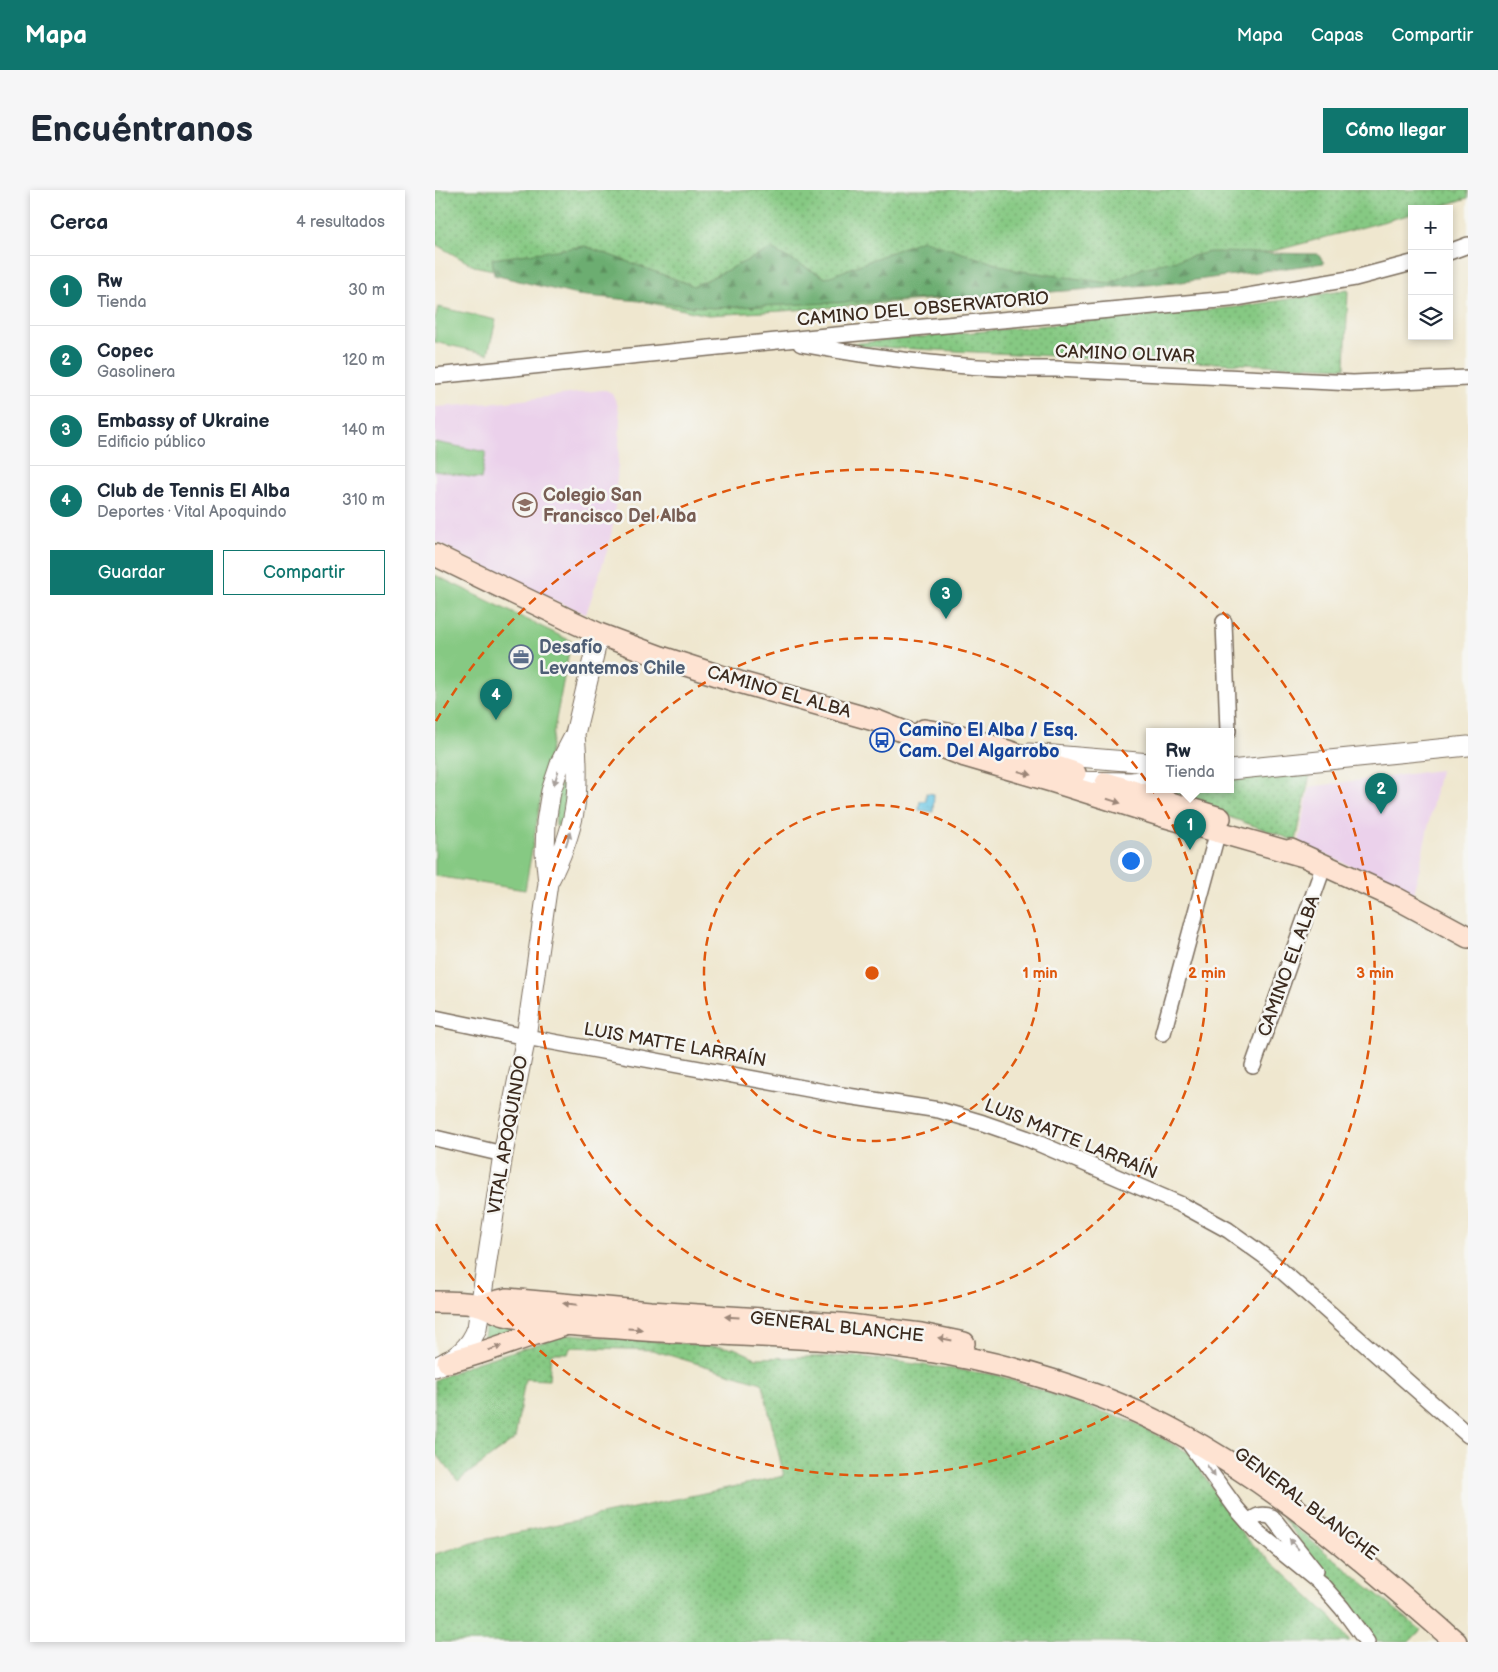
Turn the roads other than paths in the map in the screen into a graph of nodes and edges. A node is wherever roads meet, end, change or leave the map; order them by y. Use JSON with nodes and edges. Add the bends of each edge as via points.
{"nodes":[{"id":1,"x":1468,"y":246,"type":"edge"},
{"id":2,"x":1453,"y":251,"type":"edge"},
{"id":3,"x":1408,"y":264,"type":"edge"},
{"id":4,"x":782,"y":341,"type":"junction"},
{"id":5,"x":435,"y":376,"type":"edge"},
{"id":6,"x":1468,"y":378,"type":"edge"},
{"id":7,"x":435,"y":554,"type":"edge"},
{"id":8,"x":1224,"y":622,"type":"dead end"},
{"id":9,"x":599,"y":634,"type":"junction"},
{"id":10,"x":877,"y":721,"type":"junction"},
{"id":11,"x":1228,"y":728,"type":"edge"},
{"id":12,"x":575,"y":734,"type":"junction"},
{"id":13,"x":1468,"y":746,"type":"edge"},
{"id":14,"x":1011,"y":752,"type":"junction"},
{"id":15,"x":1146,"y":764,"type":"edge"},
{"id":16,"x":1234,"y":770,"type":"edge"},
{"id":17,"x":1146,"y":780,"type":"edge"},
{"id":18,"x":1051,"y":781,"type":"junction"},
{"id":19,"x":1098,"y":781,"type":"junction"},
{"id":20,"x":1218,"y":832,"type":"junction"},
{"id":21,"x":1303,"y":856,"type":"junction"},
{"id":22,"x":1324,"y":864,"type":"junction"},
{"id":23,"x":548,"y":883,"type":"junction"},
{"id":24,"x":1468,"y":937,"type":"edge"},
{"id":25,"x":435,"y":1018,"type":"edge"},
{"id":26,"x":1163,"y":1033,"type":"dead end"},
{"id":27,"x":526,"y":1037,"type":"junction"},
{"id":28,"x":1253,"y":1066,"type":"dead end"},
{"id":29,"x":435,"y":1138,"type":"edge"},
{"id":30,"x":503,"y":1154,"type":"junction"},
{"id":31,"x":435,"y":1302,"type":"edge"},
{"id":32,"x":481,"y":1305,"type":"junction"},
{"id":33,"x":569,"y":1324,"type":"junction"},
{"id":34,"x":442,"y":1364,"type":"edge"},
{"id":35,"x":1181,"y":1433,"type":"junction"},
{"id":36,"x":1468,"y":1435,"type":"edge"},
{"id":37,"x":1468,"y":1634,"type":"edge"},
{"id":38,"x":1367,"y":1642,"type":"edge"},
{"id":39,"x":1456,"y":1642,"type":"edge"}],
"edges":[{"from":1,"to":2,"type":"street"},
{"from":3,"to":4,"type":"street","name":"CAMINO DEL OBSERVATORIO","via":[[1355,278],[1230,299]]},
{"from":4,"to":5,"type":"street","name":"CAMINO DEL OBSERVATORIO"},
{"from":4,"to":6,"type":"street","name":"CAMINO OLIVAR","via":[[887,359],[1010,370],[1056,369],[1353,383]]},
{"from":7,"to":9,"type":"main road","name":"CAMINO EL ALBA"},
{"from":8,"to":11,"type":"street"},
{"from":9,"to":10,"type":"main road","name":"CAMINO EL ALBA","via":[[721,676]]},
{"from":9,"to":12,"type":"street","name":"VITAL APOQUINDO"},
{"from":10,"to":14,"type":"main road","name":"CAMINO EL ALBA","via":[[961,736]]},
{"from":10,"to":18,"type":"main road","name":"CAMINO EL ALBA","one_way":true,"via":[[965,756]]},
{"from":23,"to":12,"type":"street","name":"VITAL APOQUINDO","one_way":true,"via":[[562,856],[577,796]]},
{"from":12,"to":23,"type":"street","name":"VITAL APOQUINDO","one_way":true,"via":[[551,791],[545,852]]},
{"from":13,"to":16,"type":"street"},
{"from":14,"to":15,"type":"street"},
{"from":14,"to":19,"type":"main road","name":"CAMINO EL ALBA"},
{"from":17,"to":19,"type":"street"},
{"from":18,"to":19,"type":"street"},
{"from":18,"to":20,"type":"main road","name":"CAMINO EL ALBA","one_way":true},
{"from":19,"to":21,"type":"main road","name":"CAMINO EL ALBA","via":[[1222,818]]},
{"from":20,"to":21,"type":"main road","name":"CAMINO EL ALBA"},
{"from":20,"to":26,"type":"street"},
{"from":21,"to":22,"type":"main road","name":"CAMINO EL ALBA"},
{"from":22,"to":24,"type":"main road","name":"CAMINO EL ALBA","via":[[1397,898]]},
{"from":22,"to":28,"type":"street","name":"CAMINO EL ALBA"},
{"from":23,"to":27,"type":"street","name":"VITAL APOQUINDO"},
{"from":25,"to":27,"type":"street","name":"LUIS MATTE LARRAÍN"},
{"from":27,"to":30,"type":"street","name":"VITAL APOQUINDO"},
{"from":27,"to":36,"type":"street","name":"LUIS MATTE LARRAÍN","via":[[939,1110],[1026,1138],[1184,1206],[1228,1230],[1267,1258]]},
{"from":29,"to":30,"type":"street"},
{"from":30,"to":32,"type":"street","name":"VITAL APOQUINDO"},
{"from":31,"to":32,"type":"main road","name":"GENERAL BLANCHE"},
{"from":32,"to":33,"type":"main road","name":"GENERAL BLANCHE","via":[[503,1315]]},
{"from":32,"to":34,"type":"street","name":"VITAL APOQUINDO","via":[[474,1338],[464,1350]]},
{"from":37,"to":32,"type":"main road","name":"GENERAL BLANCHE","one_way":true,"via":[[1327,1515],[1235,1450],[1149,1405],[1066,1372],[961,1342],[881,1328],[526,1300],[507,1299]]},
{"from":34,"to":33,"type":"main road","one_way":true},
{"from":33,"to":35,"type":"main road","name":"GENERAL BLANCHE","one_way":true,"via":[[846,1342],[954,1355],[1070,1386]]},
{"from":35,"to":38,"type":"street","one_way":true,"via":[[1236,1508],[1284,1555],[1321,1584]]},
{"from":35,"to":39,"type":"main road","name":"GENERAL BLANCHE","via":[[1278,1495],[1391,1585]]}]}
